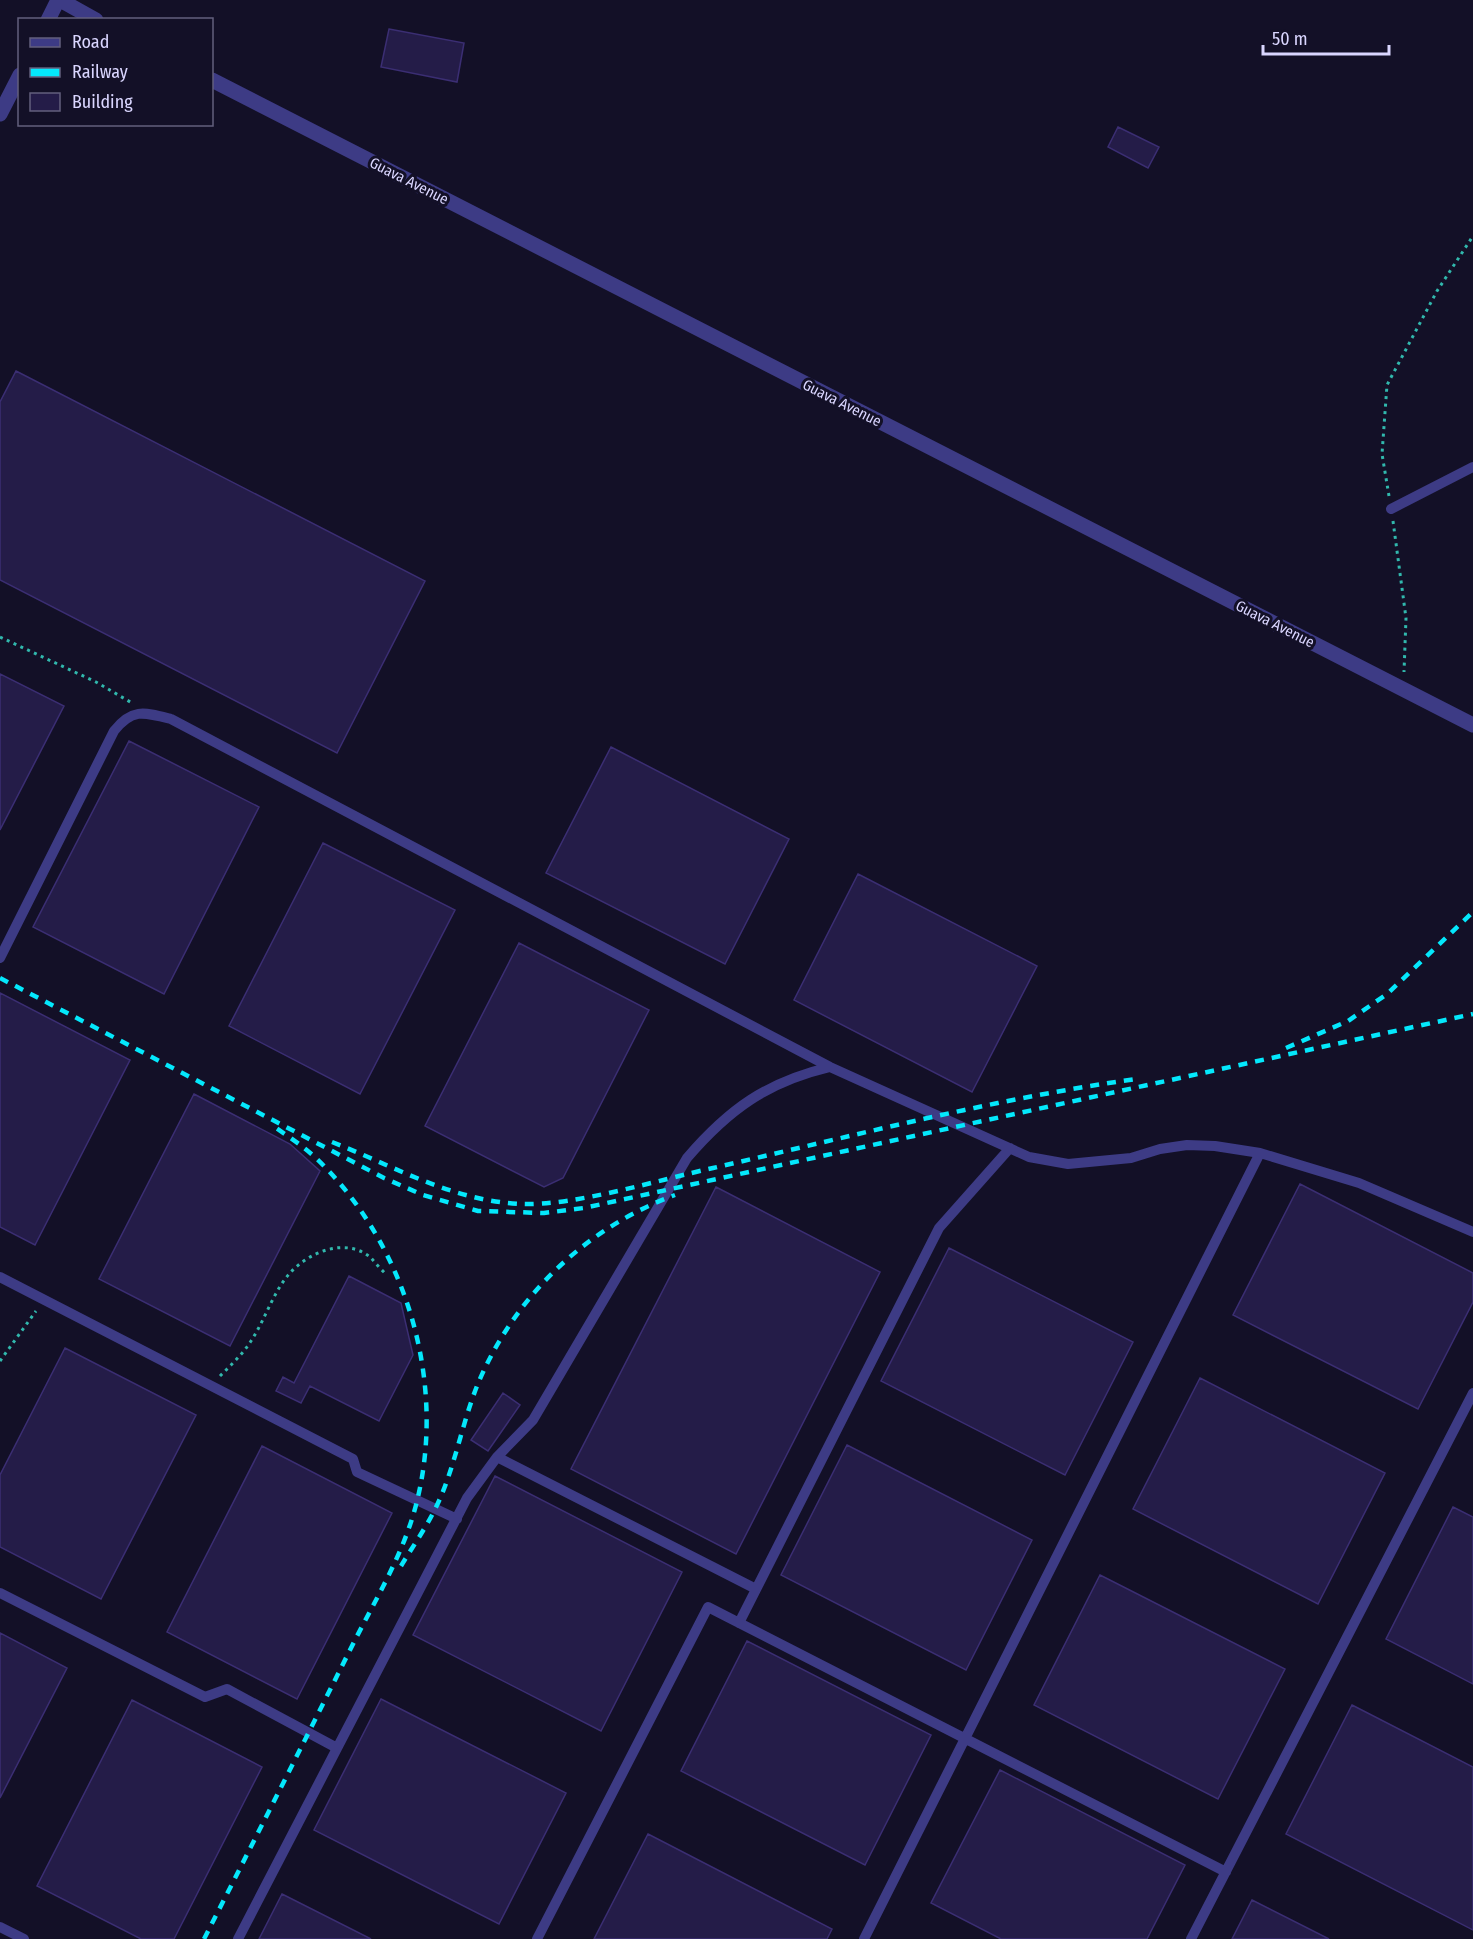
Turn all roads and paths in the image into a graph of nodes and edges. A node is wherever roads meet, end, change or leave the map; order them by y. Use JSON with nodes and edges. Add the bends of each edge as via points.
{"nodes":[{"id":1,"x":59,"y":0,"type":"edge"},
{"id":2,"x":49,"y":18,"type":"edge"},
{"id":3,"x":92,"y":18,"type":"edge"},
{"id":4,"x":18,"y":79,"type":"edge"},
{"id":5,"x":213,"y":81,"type":"edge"},
{"id":6,"x":0,"y":114,"type":"edge"},
{"id":7,"x":1473,"y":236,"type":"edge"},
{"id":8,"x":1473,"y":467,"type":"edge"},
{"id":9,"x":1391,"y":509,"type":"junction"},
{"id":10,"x":0,"y":637,"type":"edge"},
{"id":11,"x":1403,"y":689,"type":"junction"},
{"id":12,"x":152,"y":714,"type":"junction"},
{"id":13,"x":1473,"y":725,"type":"edge"},
{"id":14,"x":0,"y":958,"type":"edge"},
{"id":15,"x":830,"y":1067,"type":"junction"},
{"id":16,"x":1010,"y":1148,"type":"junction"},
{"id":17,"x":1260,"y":1153,"type":"junction"},
{"id":18,"x":1473,"y":1232,"type":"edge"},
{"id":19,"x":386,"y":1274,"type":"dead end"},
{"id":20,"x":0,"y":1277,"type":"edge"},
{"id":21,"x":45,"y":1300,"type":"junction"},
{"id":22,"x":0,"y":1361,"type":"edge"},
{"id":23,"x":209,"y":1385,"type":"junction"},
{"id":24,"x":1473,"y":1393,"type":"edge"},
{"id":25,"x":497,"y":1457,"type":"junction"},
{"id":26,"x":457,"y":1519,"type":"junction"},
{"id":27,"x":756,"y":1589,"type":"junction"},
{"id":28,"x":0,"y":1593,"type":"edge"},
{"id":29,"x":739,"y":1623,"type":"junction"},
{"id":30,"x":964,"y":1740,"type":"junction"},
{"id":31,"x":338,"y":1748,"type":"junction"},
{"id":32,"x":1226,"y":1872,"type":"junction"},
{"id":33,"x":0,"y":1927,"type":"edge"},
{"id":34,"x":24,"y":1939,"type":"edge"},
{"id":35,"x":238,"y":1939,"type":"edge"},
{"id":36,"x":537,"y":1939,"type":"edge"},
{"id":37,"x":864,"y":1939,"type":"edge"},
{"id":38,"x":1191,"y":1939,"type":"edge"}],
"edges":[{"from":1,"to":2,"type":"street"},
{"from":1,"to":3,"type":"street"},
{"from":4,"to":6,"type":"street"},
{"from":5,"to":11,"type":"street","name":"Guava Avenue"},
{"from":7,"to":9,"type":"path","via":[[1437,291],[1387,385],[1382,454]]},
{"from":8,"to":9,"type":"lane"},
{"from":9,"to":11,"type":"path","via":[[1406,618]]},
{"from":10,"to":12,"type":"path","via":[[96,682]]},
{"from":11,"to":13,"type":"street","name":"Guava Avenue"},
{"from":12,"to":14,"type":"lane","via":[[136,713],[114,731]]},
{"from":12,"to":15,"type":"lane","via":[[171,719]]},
{"from":15,"to":16,"type":"lane"},
{"from":15,"to":25,"type":"lane","via":[[794,1076],[747,1100],[706,1135],[675,1177],[533,1420]]},
{"from":16,"to":17,"type":"lane","via":[[1029,1157],[1068,1164],[1131,1158],[1187,1145]]},
{"from":16,"to":27,"type":"lane","via":[[939,1228]]},
{"from":17,"to":18,"type":"lane","via":[[1359,1183]]},
{"from":17,"to":30,"type":"lane"},
{"from":19,"to":23,"type":"path","via":[[368,1256],[351,1249],[328,1248],[309,1256],[290,1273],[239,1358]]},
{"from":20,"to":21,"type":"lane"},
{"from":21,"to":22,"type":"path"},
{"from":21,"to":23,"type":"lane"},
{"from":23,"to":26,"type":"lane","via":[[353,1460],[357,1472]]},
{"from":24,"to":32,"type":"lane"},
{"from":25,"to":26,"type":"lane"},
{"from":25,"to":27,"type":"lane"},
{"from":26,"to":31,"type":"lane"},
{"from":27,"to":29,"type":"lane"},
{"from":28,"to":31,"type":"lane","via":[[205,1697],[226,1689]]},
{"from":29,"to":30,"type":"lane"},
{"from":29,"to":36,"type":"lane","via":[[708,1607]]},
{"from":30,"to":32,"type":"lane"},
{"from":30,"to":37,"type":"lane"},
{"from":31,"to":35,"type":"lane"},
{"from":32,"to":38,"type":"lane"},
{"from":33,"to":34,"type":"lane"}]}
